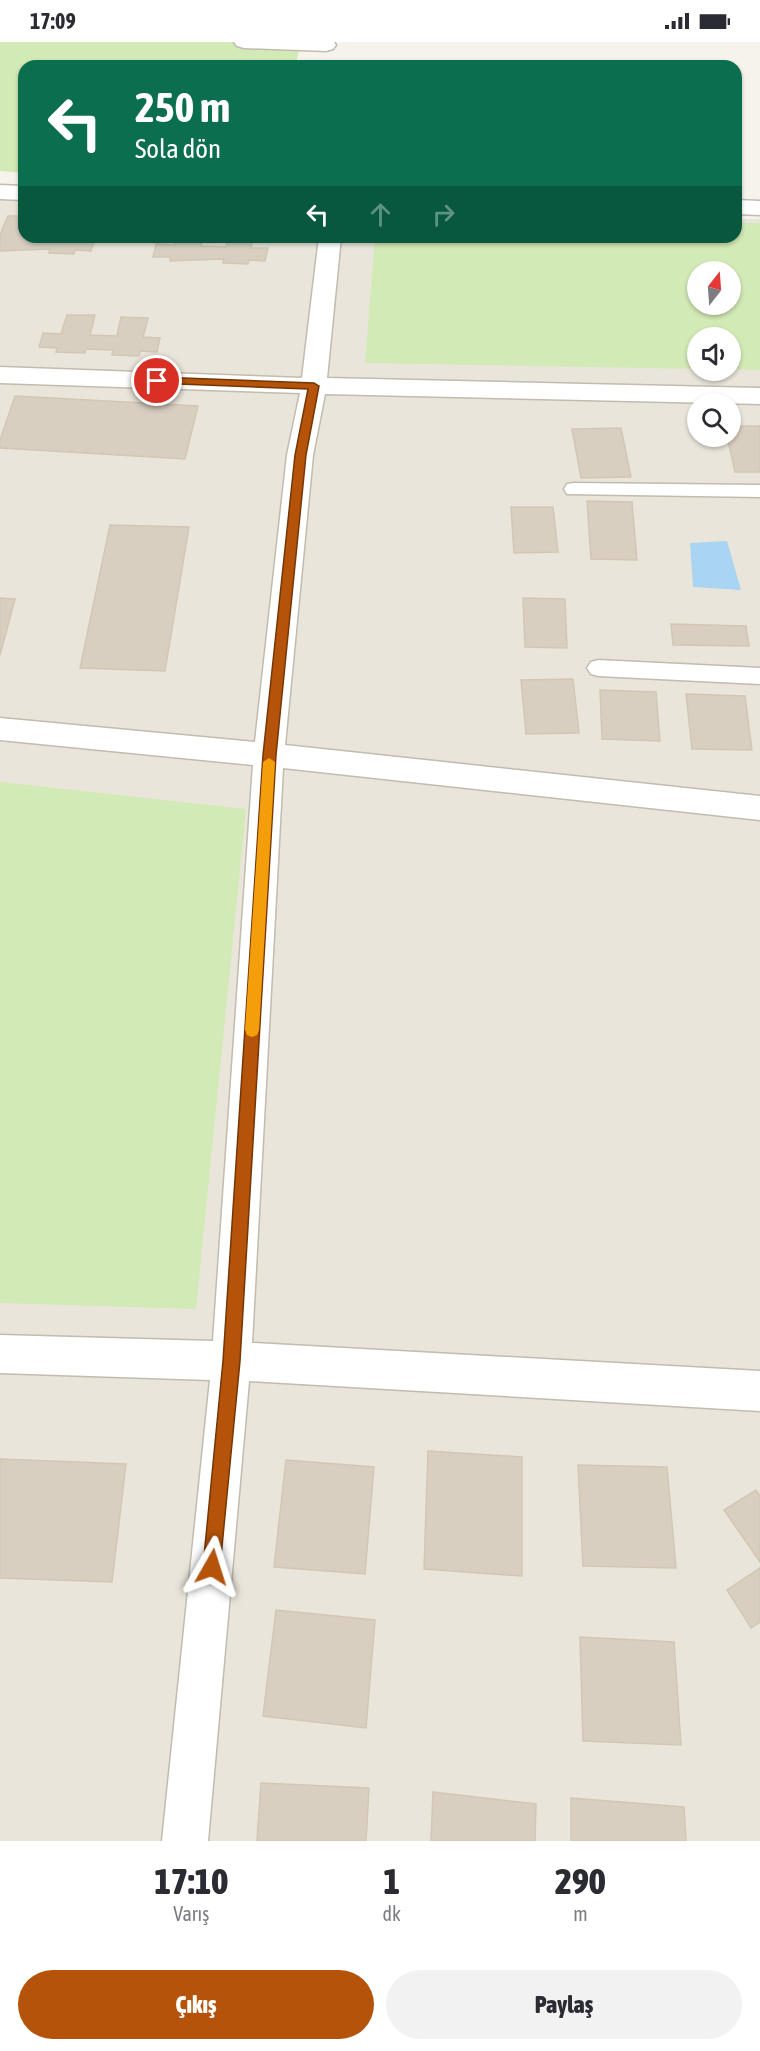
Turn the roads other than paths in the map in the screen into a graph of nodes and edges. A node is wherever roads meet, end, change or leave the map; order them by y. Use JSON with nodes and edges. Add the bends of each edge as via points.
{"nodes":[{"id":1,"x":244,"y":42,"type":"edge"},
{"id":2,"x":327,"y":43,"type":"edge"},
{"id":3,"x":323,"y":60,"type":"edge"},
{"id":4,"x":0,"y":192,"type":"edge"},
{"id":5,"x":18,"y":193,"type":"edge"},
{"id":6,"x":742,"y":207,"type":"edge"},
{"id":7,"x":760,"y":208,"type":"edge"},
{"id":8,"x":329,"y":243,"type":"edge"},
{"id":9,"x":0,"y":375,"type":"edge"},
{"id":10,"x":314,"y":386,"type":"junction"},
{"id":11,"x":760,"y":396,"type":"edge"},
{"id":12,"x":574,"y":489,"type":"dead end"},
{"id":13,"x":760,"y":491,"type":"edge"},
{"id":14,"x":598,"y":669,"type":"dead end"},
{"id":15,"x":760,"y":676,"type":"edge"},
{"id":16,"x":0,"y":729,"type":"edge"},
{"id":17,"x":269,"y":755,"type":"junction"},
{"id":18,"x":760,"y":808,"type":"edge"},
{"id":19,"x":0,"y":1354,"type":"edge"},
{"id":20,"x":231,"y":1361,"type":"junction"},
{"id":21,"x":760,"y":1391,"type":"edge"},
{"id":22,"x":185,"y":1841,"type":"edge"}],
"edges":[{"from":1,"to":2,"type":"street"},
{"from":2,"to":3,"type":"street"},
{"from":4,"to":5,"type":"street"},
{"from":6,"to":7,"type":"street"},
{"from":8,"to":10,"type":"street"},
{"from":9,"to":10,"type":"street"},
{"from":10,"to":11,"type":"street"},
{"from":10,"to":17,"type":"street","via":[[300,455]]},
{"from":12,"to":13,"type":"lane"},
{"from":14,"to":15,"type":"lane"},
{"from":16,"to":17,"type":"street"},
{"from":17,"to":18,"type":"street"},
{"from":17,"to":20,"type":"street"},
{"from":19,"to":20,"type":"street"},
{"from":20,"to":21,"type":"street"},
{"from":20,"to":22,"type":"street"}]}
